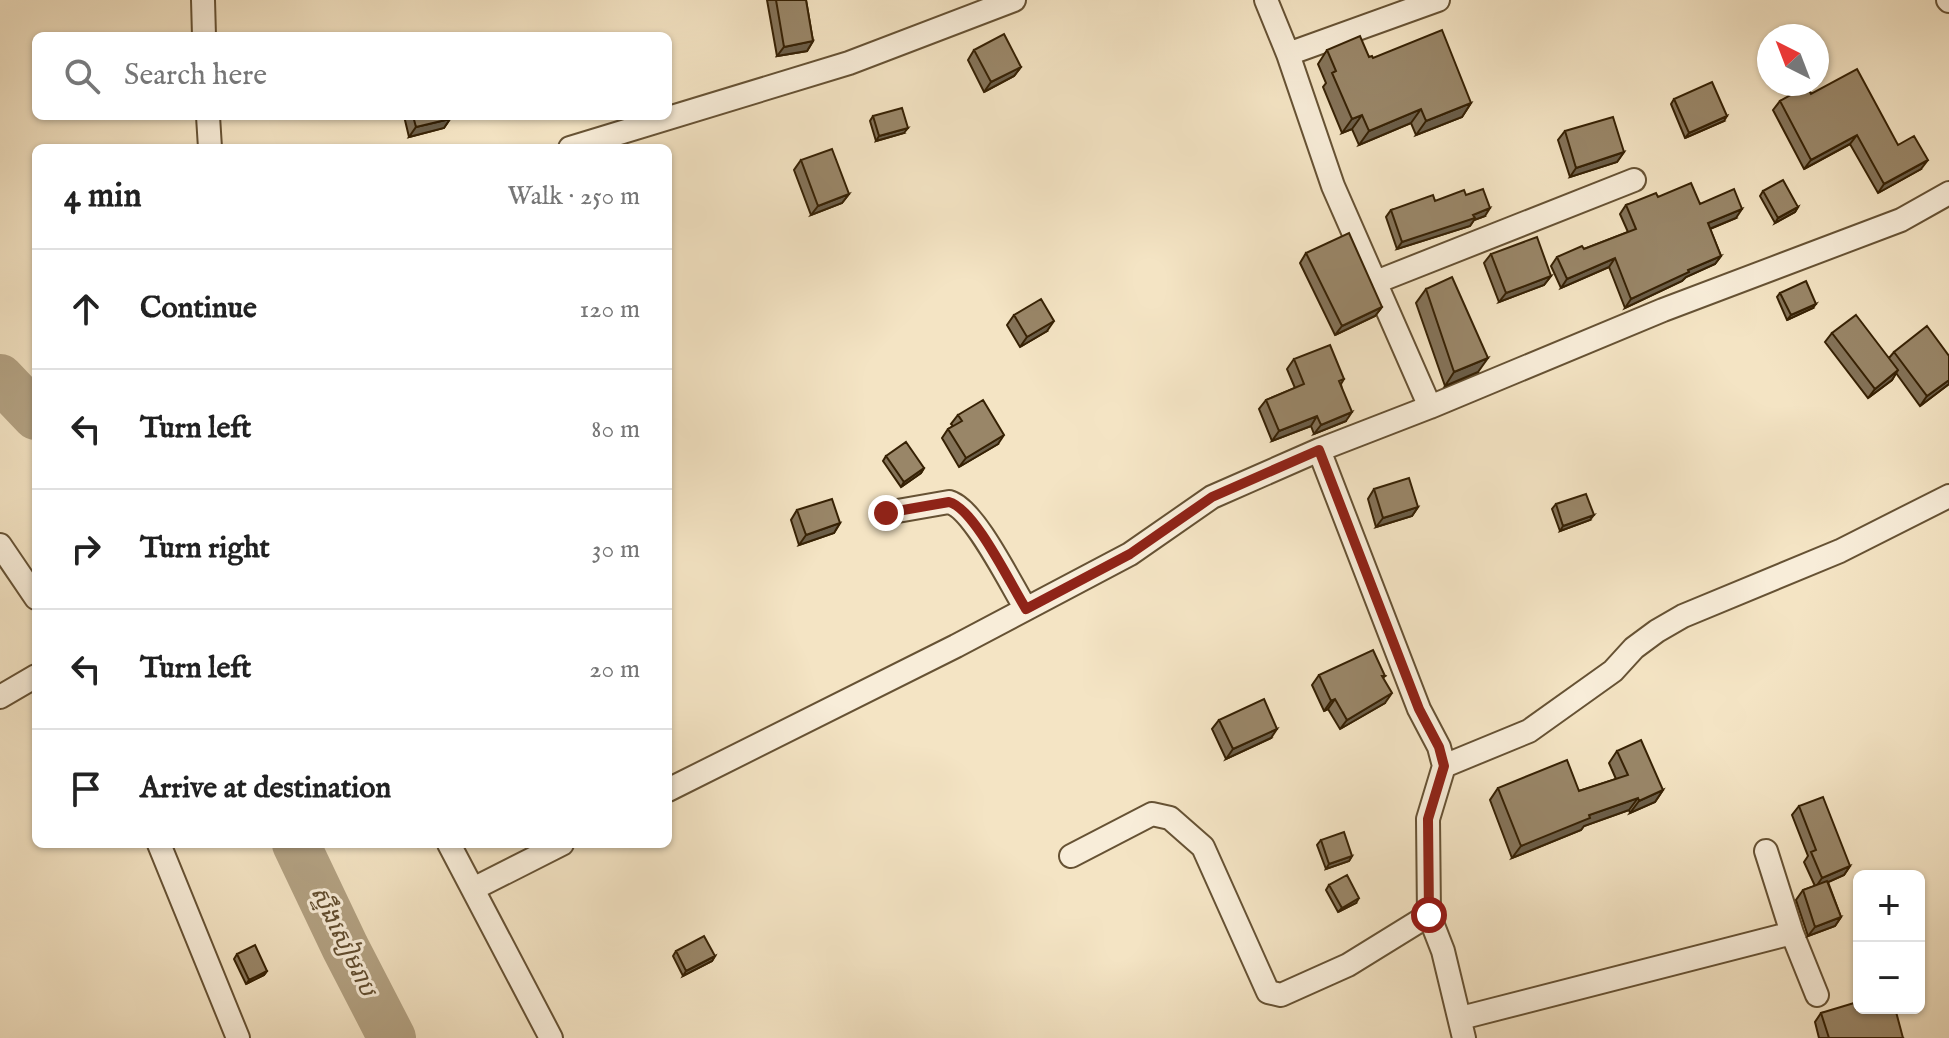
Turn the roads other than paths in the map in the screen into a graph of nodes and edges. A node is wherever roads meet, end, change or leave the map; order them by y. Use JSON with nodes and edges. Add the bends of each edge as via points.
{"nodes":[{"id":1,"x":203,"y":0,"type":"edge"},
{"id":2,"x":1014,"y":0,"type":"edge"},
{"id":3,"x":1266,"y":0,"type":"edge"},
{"id":4,"x":1438,"y":0,"type":"edge"},
{"id":5,"x":204,"y":32,"type":"edge"},
{"id":6,"x":1288,"y":54,"type":"junction"},
{"id":7,"x":672,"y":117,"type":"edge"},
{"id":8,"x":208,"y":120,"type":"edge"},
{"id":9,"x":662,"y":120,"type":"edge"},
{"id":10,"x":210,"y":144,"type":"edge"},
{"id":11,"x":583,"y":144,"type":"edge"},
{"id":12,"x":1634,"y":180,"type":"dead end"},
{"id":13,"x":1949,"y":193,"type":"edge"},
{"id":14,"x":1376,"y":282,"type":"junction"},
{"id":15,"x":1430,"y":407,"type":"junction"},
{"id":16,"x":1319,"y":450,"type":"junction"},
{"id":17,"x":1949,"y":496,"type":"edge"},
{"id":18,"x":886,"y":513,"type":"dead end"},
{"id":19,"x":0,"y":545,"type":"edge"},
{"id":20,"x":32,"y":592,"type":"edge"},
{"id":21,"x":1026,"y":609,"type":"junction"},
{"id":22,"x":32,"y":678,"type":"edge"},
{"id":23,"x":0,"y":697,"type":"edge"},
{"id":24,"x":1444,"y":766,"type":"junction"},
{"id":25,"x":672,"y":788,"type":"edge"},
{"id":26,"x":161,"y":848,"type":"edge"},
{"id":27,"x":451,"y":848,"type":"edge"},
{"id":28,"x":554,"y":848,"type":"edge"},
{"id":29,"x":1766,"y":851,"type":"dead end"},
{"id":30,"x":1071,"y":856,"type":"dead end"},
{"id":31,"x":473,"y":889,"type":"junction"},
{"id":32,"x":1429,"y":915,"type":"junction"},
{"id":33,"x":1792,"y":933,"type":"junction"},
{"id":34,"x":1817,"y":995,"type":"dead end"},
{"id":35,"x":1463,"y":1028,"type":"edge"},
{"id":36,"x":238,"y":1038,"type":"edge"},
{"id":37,"x":551,"y":1038,"type":"edge"}],
"edges":[{"from":1,"to":5,"type":"street"},
{"from":2,"to":7,"type":"street","via":[[849,63]]},
{"from":3,"to":6,"type":"street"},
{"from":4,"to":6,"type":"street"},
{"from":6,"to":14,"type":"street","via":[[1333,186]]},
{"from":8,"to":10,"type":"street"},
{"from":9,"to":11,"type":"street"},
{"from":12,"to":14,"type":"street"},
{"from":13,"to":15,"type":"street","via":[[1901,220],[1663,310]]},
{"from":14,"to":15,"type":"street"},
{"from":15,"to":16,"type":"street"},
{"from":16,"to":21,"type":"street","via":[[1212,497],[1130,554]]},
{"from":16,"to":24,"type":"street"},
{"from":17,"to":24,"type":"street","via":[[1840,551],[1683,616],[1529,731]]},
{"from":18,"to":21,"type":"street","via":[[957,504],[975,524]]},
{"from":19,"to":20,"type":"street"},
{"from":21,"to":25,"type":"street"},
{"from":22,"to":23,"type":"street"},
{"from":24,"to":32,"type":"street","via":[[1428,819]]},
{"from":26,"to":36,"type":"street"},
{"from":27,"to":31,"type":"street"},
{"from":28,"to":31,"type":"street"},
{"from":29,"to":33,"type":"street"},
{"from":30,"to":32,"type":"street","via":[[1152,814],[1170,818],[1203,847],[1268,992],[1281,995],[1348,965]]},
{"from":31,"to":37,"type":"street"},
{"from":32,"to":35,"type":"street"},
{"from":33,"to":34,"type":"street"},
{"from":33,"to":35,"type":"street"}]}
